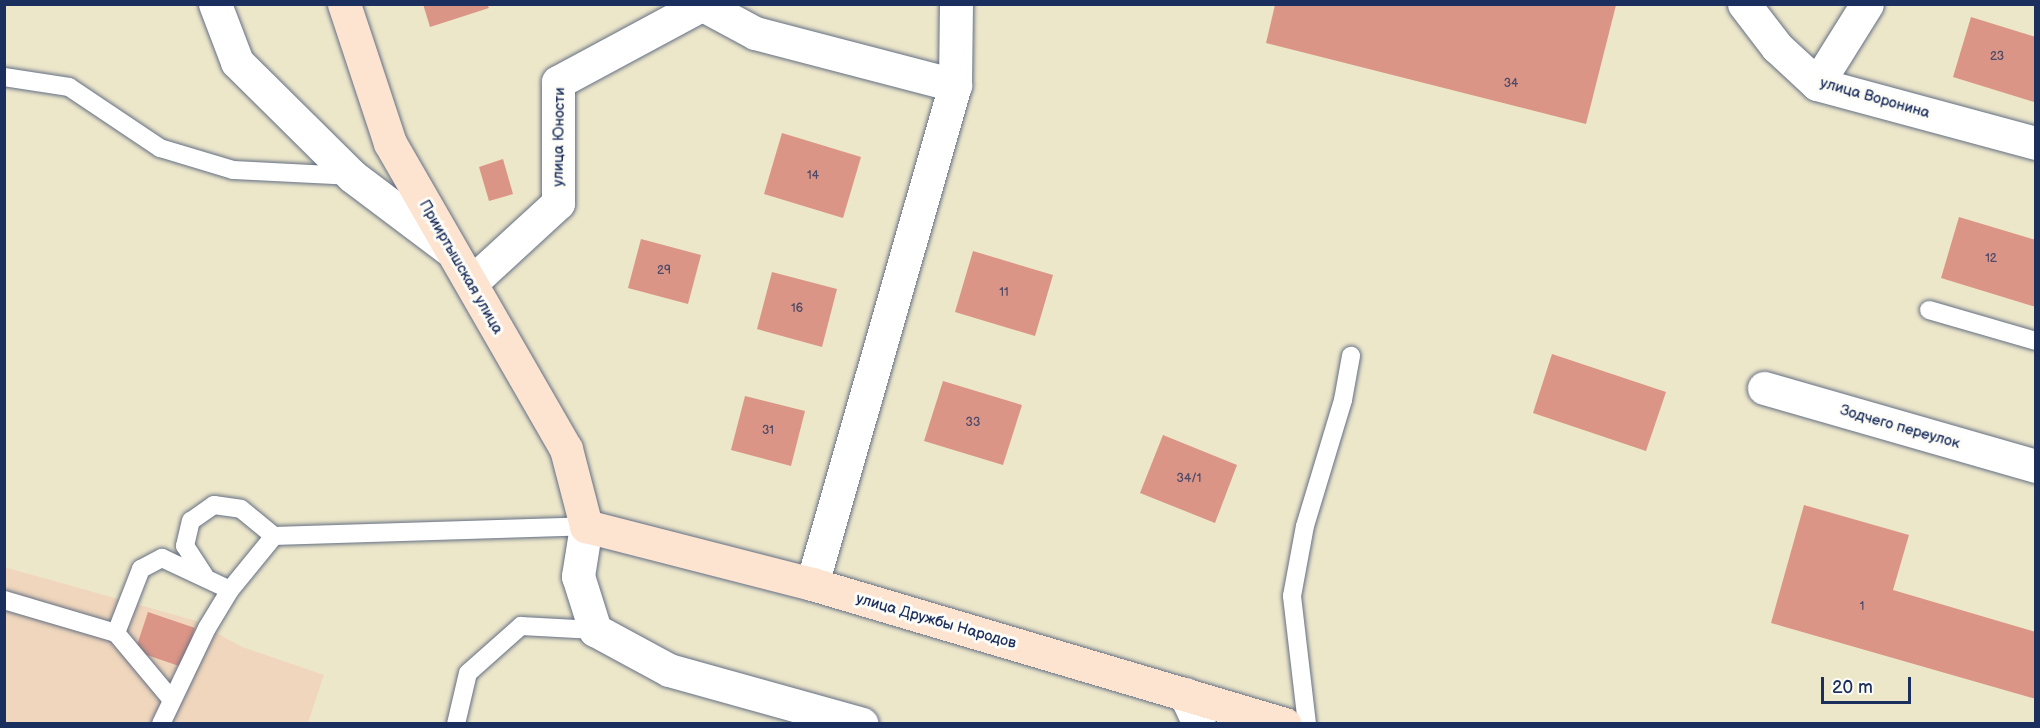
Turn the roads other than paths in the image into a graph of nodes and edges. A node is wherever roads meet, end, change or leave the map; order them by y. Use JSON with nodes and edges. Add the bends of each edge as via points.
{"nodes":[{"id":1,"x":215,"y":4,"type":"edge"},
{"id":2,"x":344,"y":4,"type":"edge"},
{"id":3,"x":956,"y":4,"type":"edge"},
{"id":4,"x":1744,"y":4,"type":"edge"},
{"id":5,"x":1867,"y":4,"type":"edge"},
{"id":6,"x":703,"y":5,"type":"edge"},
{"id":7,"x":4,"y":77,"type":"edge"},
{"id":8,"x":1817,"y":84,"type":"junction"},
{"id":9,"x":955,"y":85,"type":"junction"},
{"id":10,"x":2036,"y":143,"type":"edge"},
{"id":11,"x":352,"y":176,"type":"junction"},
{"id":12,"x":449,"y":249,"type":"junction"},
{"id":13,"x":472,"y":282,"type":"junction"},
{"id":14,"x":1929,"y":310,"type":"dead end"},
{"id":15,"x":2036,"y":341,"type":"edge"},
{"id":16,"x":1351,"y":356,"type":"dead end"},
{"id":17,"x":1764,"y":388,"type":"dead end"},
{"id":18,"x":2036,"y":466,"type":"edge"},
{"id":19,"x":586,"y":526,"type":"junction"},
{"id":20,"x":274,"y":536,"type":"junction"},
{"id":21,"x":204,"y":575,"type":"junction"},
{"id":22,"x":812,"y":584,"type":"junction"},
{"id":23,"x":230,"y":590,"type":"junction"},
{"id":24,"x":4,"y":600,"type":"edge"},
{"id":25,"x":596,"y":630,"type":"junction"},
{"id":26,"x":116,"y":633,"type":"junction"},
{"id":27,"x":1185,"y":694,"type":"junction"},
{"id":28,"x":172,"y":700,"type":"junction"},
{"id":29,"x":161,"y":723,"type":"edge"},
{"id":30,"x":456,"y":723,"type":"edge"},
{"id":31,"x":862,"y":723,"type":"edge"},
{"id":32,"x":1199,"y":723,"type":"edge"},
{"id":33,"x":1285,"y":723,"type":"edge"},
{"id":34,"x":1307,"y":723,"type":"edge"}],
"edges":[{"from":1,"to":11,"type":"street","via":[[237,62]]},
{"from":2,"to":12,"type":"street","name":"Прииртышская улица","via":[[390,142]]},
{"from":3,"to":9,"type":"street"},
{"from":4,"to":8,"type":"street","name":"улица Воронина","via":[[1777,47]]},
{"from":5,"to":8,"type":"street"},
{"from":6,"to":9,"type":"street","via":[[755,33]]},
{"from":6,"to":13,"type":"street","name":"улица Юности","via":[[558,82],[558,204]]},
{"from":7,"to":11,"type":"lane","via":[[69,87],[160,148],[233,170]]},
{"from":8,"to":10,"type":"street","name":"улица Воронина"},
{"from":9,"to":22,"type":"street"},
{"from":11,"to":12,"type":"street"},
{"from":12,"to":13,"type":"street","name":"Прииртышская улица"},
{"from":13,"to":19,"type":"street","name":"Прииртышская улица","via":[[566,449]]},
{"from":14,"to":15,"type":"lane"},
{"from":16,"to":34,"type":"lane","via":[[1344,400],[1305,526],[1292,596]]},
{"from":17,"to":18,"type":"street","name":"Зодчего переулок"},
{"from":19,"to":20,"type":"lane"},
{"from":19,"to":22,"type":"street","name":"улица Дружбы Народов"},
{"from":19,"to":25,"type":"street","via":[[578,576]]},
{"from":20,"to":21,"type":"lane","via":[[241,509],[214,505],[191,521],[185,546]]},
{"from":20,"to":23,"type":"lane"},
{"from":21,"to":23,"type":"lane"},
{"from":21,"to":26,"type":"lane","via":[[162,558],[141,569]]},
{"from":22,"to":27,"type":"street","name":"улица Дружбы Народов"},
{"from":23,"to":28,"type":"lane"},
{"from":24,"to":26,"type":"lane"},
{"from":25,"to":30,"type":"lane","via":[[521,626],[468,673]]},
{"from":25,"to":31,"type":"street","via":[[669,670]]},
{"from":26,"to":28,"type":"lane"},
{"from":27,"to":32,"type":"street"},
{"from":27,"to":33,"type":"street","name":"улица Дружбы Народов"},
{"from":28,"to":29,"type":"lane"}]}
